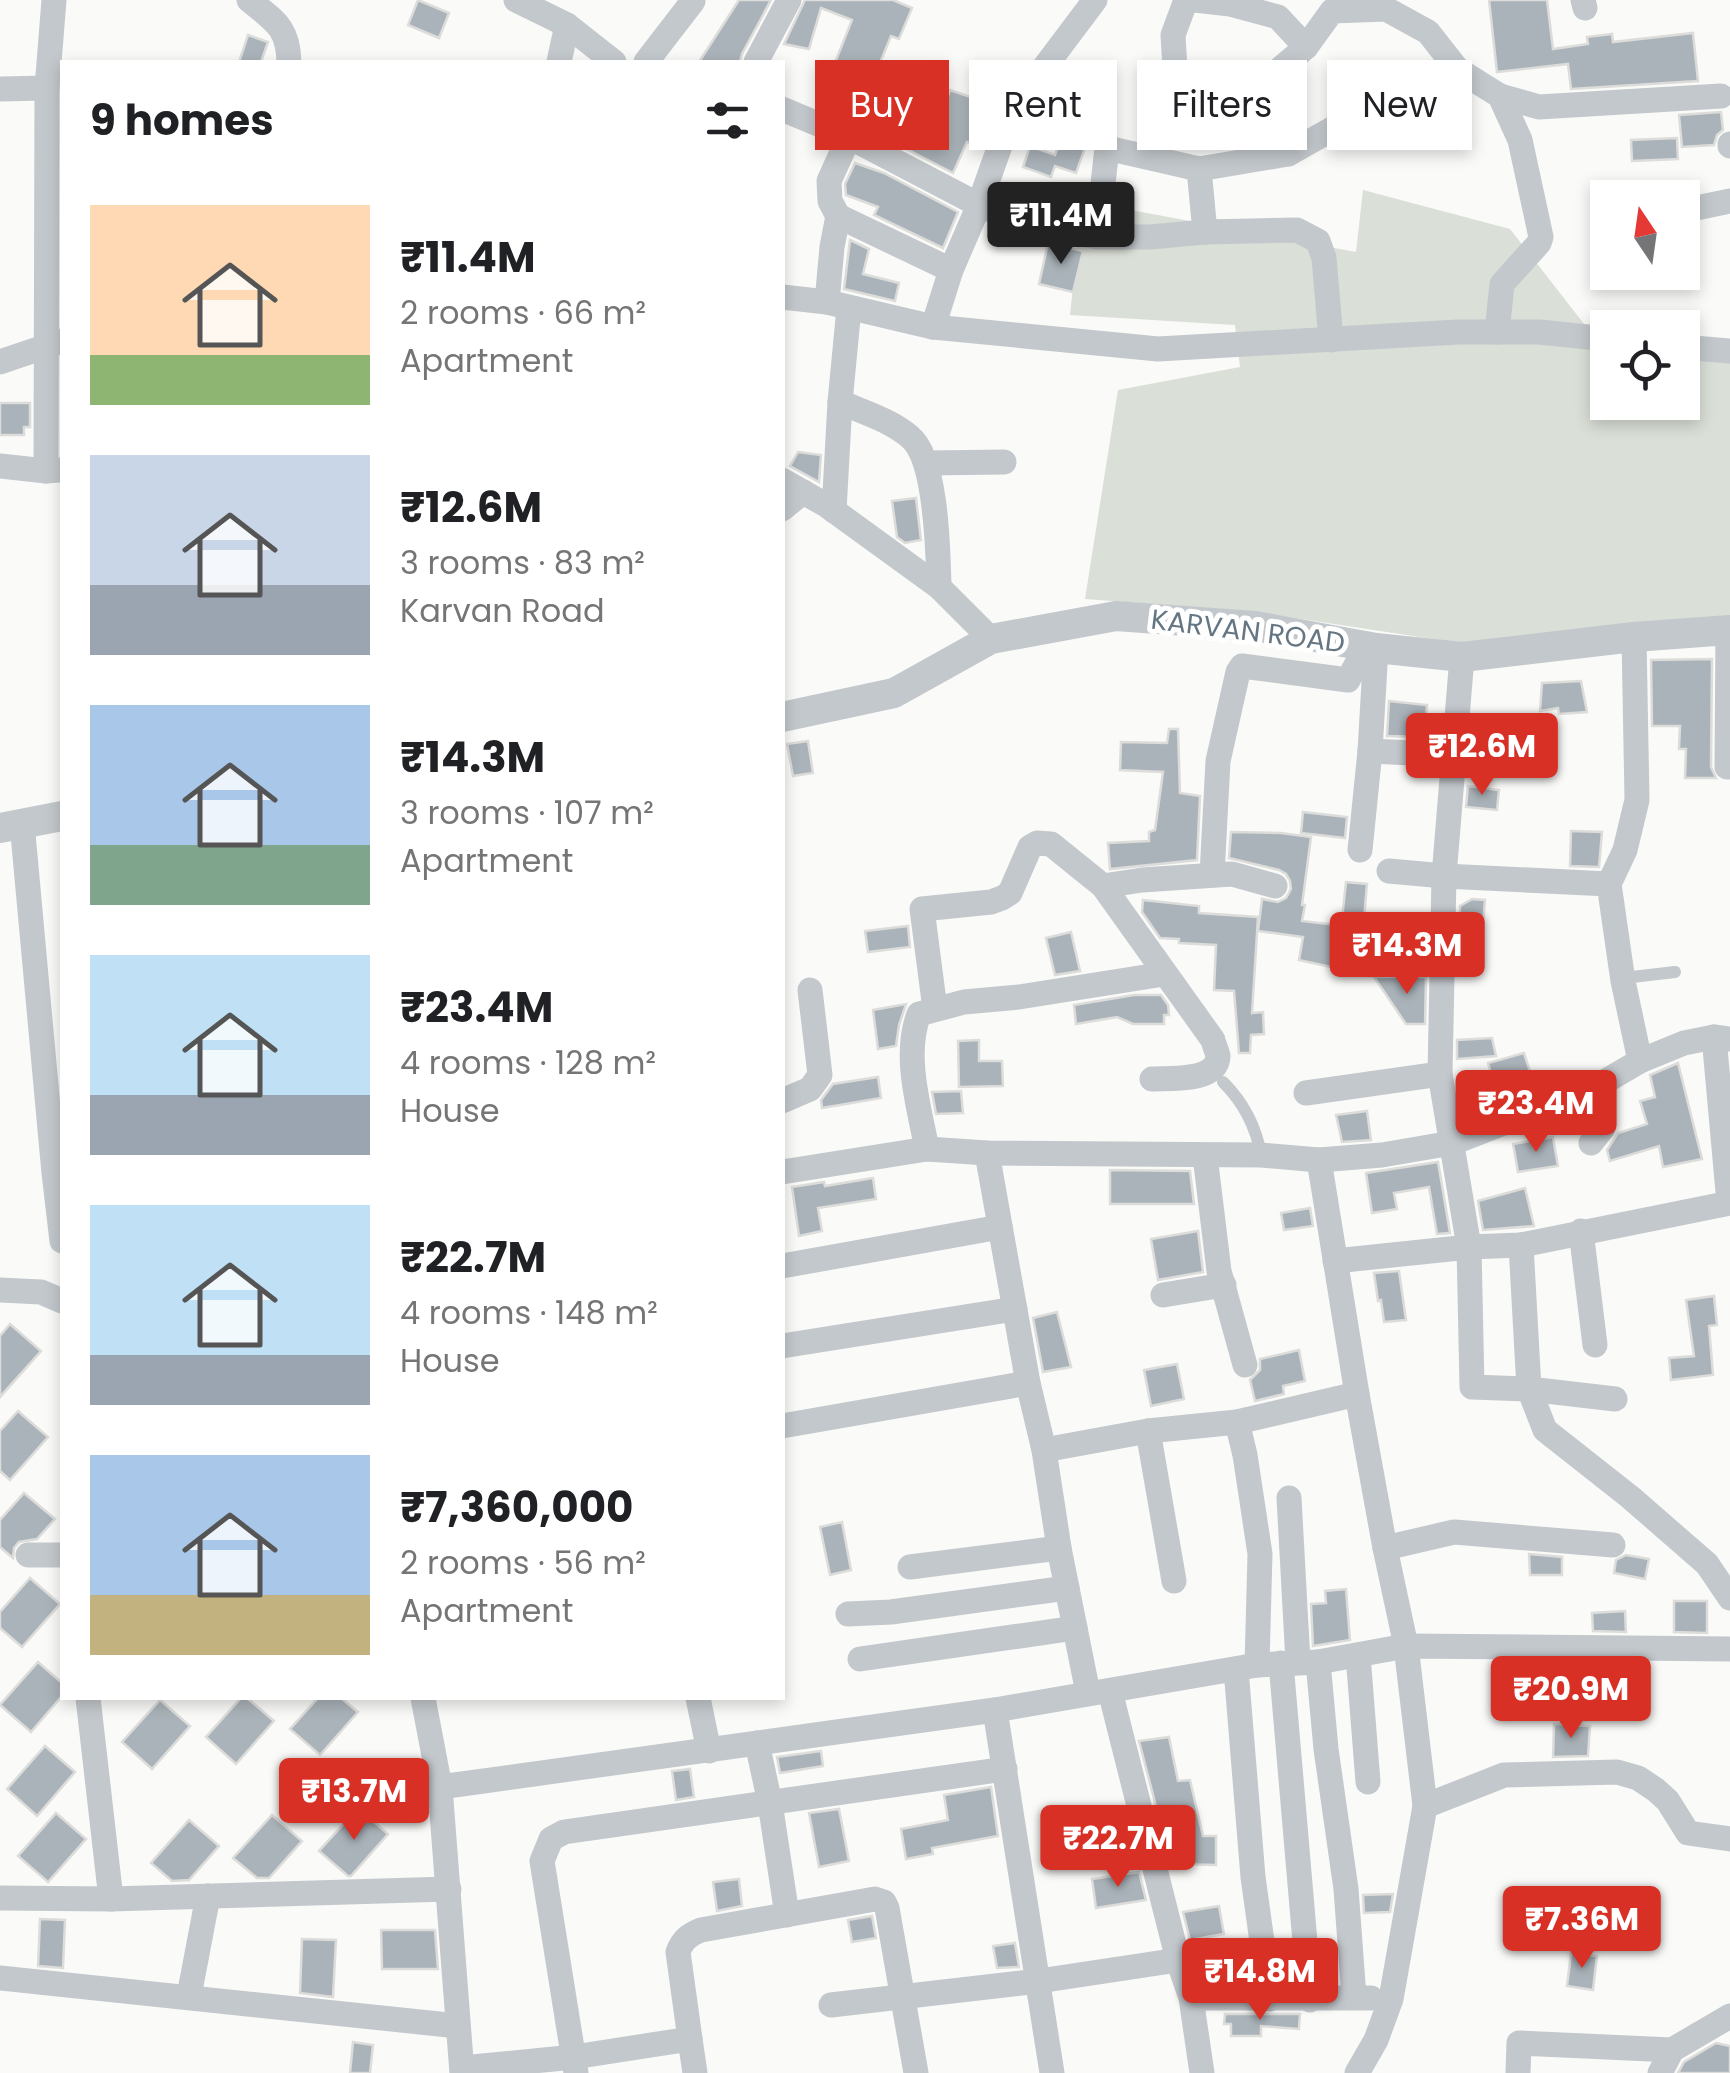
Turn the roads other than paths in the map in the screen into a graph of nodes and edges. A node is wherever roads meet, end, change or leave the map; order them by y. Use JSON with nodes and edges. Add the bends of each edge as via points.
{"nodes":[{"id":1,"x":54,"y":0,"type":"edge"},
{"id":2,"x":248,"y":0,"type":"edge"},
{"id":3,"x":516,"y":0,"type":"edge"},
{"id":4,"x":789,"y":0,"type":"edge"},
{"id":5,"x":1095,"y":0,"type":"edge"},
{"id":6,"x":1186,"y":0,"type":"edge"},
{"id":7,"x":1194,"y":0,"type":"edge"},
{"id":8,"x":693,"y":1,"type":"edge"},
{"id":9,"x":1384,"y":5,"type":"edge"},
{"id":10,"x":567,"y":26,"type":"junction"},
{"id":11,"x":1306,"y":47,"type":"junction"},
{"id":12,"x":289,"y":60,"type":"edge"},
{"id":13,"x":559,"y":60,"type":"edge"},
{"id":14,"x":611,"y":60,"type":"edge"},
{"id":15,"x":648,"y":60,"type":"edge"},
{"id":16,"x":757,"y":60,"type":"edge"},
{"id":17,"x":1174,"y":60,"type":"edge"},
{"id":18,"x":1291,"y":60,"type":"edge"},
{"id":19,"x":1451,"y":60,"type":"edge"},
{"id":20,"x":1472,"y":78,"type":"edge"},
{"id":21,"x":0,"y":88,"type":"edge"},
{"id":22,"x":46,"y":88,"type":"junction"},
{"id":23,"x":1500,"y":96,"type":"junction"},
{"id":24,"x":1721,"y":96,"type":"dead end"},
{"id":25,"x":785,"y":110,"type":"edge"},
{"id":26,"x":815,"y":123,"type":"edge"},
{"id":27,"x":1327,"y":132,"type":"edge"},
{"id":28,"x":843,"y":150,"type":"edge"},
{"id":29,"x":874,"y":150,"type":"edge"},
{"id":30,"x":1286,"y":150,"type":"edge"},
{"id":31,"x":1288,"y":154,"type":"junction"},
{"id":32,"x":1199,"y":169,"type":"junction"},
{"id":33,"x":55,"y":176,"type":"edge"},
{"id":34,"x":1730,"y":202,"type":"edge"},
{"id":35,"x":978,"y":205,"type":"junction"},
{"id":36,"x":1700,"y":208,"type":"edge"},
{"id":37,"x":838,"y":216,"type":"junction"},
{"id":38,"x":1205,"y":232,"type":"junction"},
{"id":39,"x":1097,"y":237,"type":"junction"},
{"id":40,"x":950,"y":270,"type":"junction"},
{"id":41,"x":785,"y":297,"type":"edge"},
{"id":42,"x":838,"y":305,"type":"junction"},
{"id":43,"x":934,"y":327,"type":"junction"},
{"id":44,"x":1498,"y":332,"type":"junction"},
{"id":45,"x":1590,"y":337,"type":"edge"},
{"id":46,"x":1331,"y":340,"type":"junction"},
{"id":47,"x":55,"y":344,"type":"edge"},
{"id":48,"x":1700,"y":349,"type":"edge"},
{"id":49,"x":1730,"y":352,"type":"edge"},
{"id":50,"x":0,"y":362,"type":"edge"},
{"id":51,"x":840,"y":402,"type":"junction"},
{"id":52,"x":1004,"y":462,"type":"dead end"},
{"id":53,"x":927,"y":464,"type":"junction"},
{"id":54,"x":0,"y":466,"type":"edge"},
{"id":55,"x":58,"y":471,"type":"edge"},
{"id":56,"x":793,"y":486,"type":"edge"},
{"id":57,"x":834,"y":511,"type":"junction"},
{"id":58,"x":939,"y":587,"type":"junction"},
{"id":59,"x":1729,"y":630,"type":"edge"},
{"id":60,"x":1634,"y":637,"type":"junction"},
{"id":61,"x":992,"y":639,"type":"junction"},
{"id":62,"x":1371,"y":648,"type":"junction"},
{"id":63,"x":1462,"y":657,"type":"junction"},
{"id":64,"x":785,"y":716,"type":"edge"},
{"id":65,"x":1370,"y":750,"type":"junction"},
{"id":66,"x":1454,"y":754,"type":"junction"},
{"id":67,"x":1730,"y":767,"type":"edge"},
{"id":68,"x":60,"y":816,"type":"edge"},
{"id":69,"x":11,"y":826,"type":"edge"},
{"id":70,"x":1360,"y":850,"type":"dead end"},
{"id":71,"x":1388,"y":871,"type":"dead end"},
{"id":72,"x":1212,"y":875,"type":"junction"},
{"id":73,"x":1444,"y":876,"type":"junction"},
{"id":74,"x":1609,"y":884,"type":"junction"},
{"id":75,"x":1103,"y":886,"type":"junction"},
{"id":76,"x":1275,"y":886,"type":"dead end"},
{"id":77,"x":1675,"y":972,"type":"dead end"},
{"id":78,"x":1164,"y":974,"type":"junction"},
{"id":79,"x":1623,"y":978,"type":"junction"},
{"id":80,"x":810,"y":990,"type":"dead end"},
{"id":81,"x":935,"y":1009,"type":"junction"},
{"id":82,"x":1722,"y":1038,"type":"edge"},
{"id":83,"x":1640,"y":1060,"type":"junction"},
{"id":84,"x":1440,"y":1074,"type":"junction"},
{"id":85,"x":1152,"y":1079,"type":"dead end"},
{"id":86,"x":1223,"y":1082,"type":"dead end"},
{"id":87,"x":1594,"y":1088,"type":"junction"},
{"id":88,"x":1306,"y":1092,"type":"dead end"},
{"id":89,"x":785,"y":1100,"type":"edge"},
{"id":90,"x":1591,"y":1142,"type":"dead end"},
{"id":91,"x":1452,"y":1143,"type":"junction"},
{"id":92,"x":927,"y":1149,"type":"junction"},
{"id":93,"x":986,"y":1153,"type":"junction"},
{"id":94,"x":1261,"y":1155,"type":"junction"},
{"id":95,"x":1205,"y":1156,"type":"junction"},
{"id":96,"x":1318,"y":1160,"type":"junction"},
{"id":97,"x":785,"y":1172,"type":"edge"},
{"id":98,"x":58,"y":1173,"type":"edge"},
{"id":99,"x":1730,"y":1203,"type":"edge"},
{"id":100,"x":60,"y":1207,"type":"edge"},
{"id":101,"x":1000,"y":1228,"type":"junction"},
{"id":102,"x":1581,"y":1232,"type":"junction"},
{"id":103,"x":1520,"y":1245,"type":"junction"},
{"id":104,"x":1468,"y":1248,"type":"junction"},
{"id":105,"x":1335,"y":1261,"type":"junction"},
{"id":106,"x":785,"y":1265,"type":"edge"},
{"id":107,"x":1224,"y":1285,"type":"junction"},
{"id":108,"x":2,"y":1294,"type":"edge"},
{"id":109,"x":1162,"y":1295,"type":"dead end"},
{"id":110,"x":60,"y":1300,"type":"edge"},
{"id":111,"x":1015,"y":1309,"type":"junction"},
{"id":112,"x":1594,"y":1345,"type":"dead end"},
{"id":113,"x":785,"y":1346,"type":"edge"},
{"id":114,"x":1246,"y":1365,"type":"dead end"},
{"id":115,"x":1028,"y":1383,"type":"junction"},
{"id":116,"x":1529,"y":1389,"type":"junction"},
{"id":117,"x":1357,"y":1394,"type":"junction"},
{"id":118,"x":1615,"y":1399,"type":"dead end"},
{"id":119,"x":1237,"y":1422,"type":"junction"},
{"id":120,"x":785,"y":1425,"type":"edge"},
{"id":121,"x":1148,"y":1430,"type":"junction"},
{"id":122,"x":1044,"y":1450,"type":"junction"},
{"id":123,"x":1289,"y":1498,"type":"dead end"},
{"id":124,"x":1612,"y":1544,"type":"dead end"},
{"id":125,"x":1059,"y":1548,"type":"junction"},
{"id":126,"x":1385,"y":1548,"type":"junction"},
{"id":127,"x":28,"y":1555,"type":"dead end"},
{"id":128,"x":60,"y":1555,"type":"edge"},
{"id":129,"x":910,"y":1566,"type":"dead end"},
{"id":130,"x":1174,"y":1581,"type":"dead end"},
{"id":131,"x":1066,"y":1588,"type":"junction"},
{"id":132,"x":1730,"y":1598,"type":"edge"},
{"id":133,"x":848,"y":1614,"type":"dead end"},
{"id":134,"x":1075,"y":1628,"type":"junction"},
{"id":135,"x":1406,"y":1646,"type":"junction"},
{"id":136,"x":1730,"y":1649,"type":"edge"},
{"id":137,"x":1358,"y":1655,"type":"junction"},
{"id":138,"x":860,"y":1659,"type":"dead end"},
{"id":139,"x":1278,"y":1664,"type":"junction"},
{"id":140,"x":1099,"y":1692,"type":"junction"},
{"id":141,"x":88,"y":1700,"type":"edge"},
{"id":142,"x":423,"y":1700,"type":"edge"},
{"id":143,"x":698,"y":1700,"type":"edge"},
{"id":144,"x":995,"y":1710,"type":"junction"},
{"id":145,"x":757,"y":1742,"type":"junction"},
{"id":146,"x":710,"y":1751,"type":"junction"},
{"id":147,"x":1006,"y":1769,"type":"junction"},
{"id":148,"x":1368,"y":1782,"type":"dead end"},
{"id":149,"x":440,"y":1787,"type":"junction"},
{"id":150,"x":770,"y":1803,"type":"junction"},
{"id":151,"x":1425,"y":1806,"type":"junction"},
{"id":152,"x":1730,"y":1840,"type":"edge"},
{"id":153,"x":448,"y":1889,"type":"junction"},
{"id":154,"x":208,"y":1896,"type":"junction"},
{"id":155,"x":0,"y":1898,"type":"edge"},
{"id":156,"x":112,"y":1898,"type":"junction"},
{"id":157,"x":787,"y":1916,"type":"junction"},
{"id":158,"x":1178,"y":1960,"type":"junction"},
{"id":159,"x":0,"y":1978,"type":"edge"},
{"id":160,"x":1039,"y":1981,"type":"junction"},
{"id":161,"x":189,"y":1996,"type":"junction"},
{"id":162,"x":902,"y":1996,"type":"junction"},
{"id":163,"x":1354,"y":1997,"type":"junction"},
{"id":164,"x":1191,"y":1998,"type":"junction"},
{"id":165,"x":1270,"y":1999,"type":"junction"},
{"id":166,"x":1391,"y":1999,"type":"junction"},
{"id":167,"x":1310,"y":2000,"type":"junction"},
{"id":168,"x":831,"y":2005,"type":"dead end"},
{"id":169,"x":1730,"y":2016,"type":"edge"},
{"id":170,"x":458,"y":2026,"type":"junction"},
{"id":171,"x":690,"y":2039,"type":"junction"},
{"id":172,"x":1672,"y":2050,"type":"junction"},
{"id":173,"x":575,"y":2065,"type":"edge"},
{"id":174,"x":462,"y":2070,"type":"edge"},
{"id":175,"x":695,"y":2073,"type":"edge"},
{"id":176,"x":916,"y":2073,"type":"edge"},
{"id":177,"x":1052,"y":2073,"type":"edge"},
{"id":178,"x":1202,"y":2073,"type":"edge"},
{"id":179,"x":1357,"y":2073,"type":"edge"},
{"id":180,"x":1518,"y":2073,"type":"edge"},
{"id":181,"x":1660,"y":2073,"type":"edge"}],
"edges":[{"from":1,"to":22,"type":"street"},
{"from":2,"to":12,"type":"street","via":[[281,27]]},
{"from":3,"to":10,"type":"street"},
{"from":4,"to":16,"type":"street"},
{"from":5,"to":35,"type":"street","via":[[1013,109]]},
{"from":6,"to":17,"type":"street","via":[[1173,35]]},
{"from":7,"to":11,"type":"street","via":[[1278,17]]},
{"from":8,"to":15,"type":"street"},
{"from":9,"to":11,"type":"street","via":[[1332,11]]},
{"from":9,"to":19,"type":"street","via":[[1428,32]]},
{"from":10,"to":13,"type":"street"},
{"from":10,"to":14,"type":"street"},
{"from":11,"to":18,"type":"street"},
{"from":20,"to":23,"type":"street"},
{"from":21,"to":22,"type":"street"},
{"from":22,"to":33,"type":"street"},
{"from":23,"to":24,"type":"street","via":[[1540,108]]},
{"from":23,"to":44,"type":"street","via":[[1520,140],[1540,240],[1502,284]]},
{"from":25,"to":26,"type":"street"},
{"from":27,"to":31,"type":"street"},
{"from":28,"to":37,"type":"street","via":[[829,181]]},
{"from":29,"to":35,"type":"street"},
{"from":30,"to":31,"type":"street"},
{"from":31,"to":32,"type":"street"},
{"from":32,"to":38,"type":"street"},
{"from":32,"to":39,"type":"street","via":[[1107,148]]},
{"from":33,"to":47,"type":"street"},
{"from":34,"to":36,"type":"street"},
{"from":35,"to":39,"type":"street"},
{"from":35,"to":40,"type":"street"},
{"from":37,"to":40,"type":"street"},
{"from":37,"to":42,"type":"street","via":[[832,248]]},
{"from":38,"to":39,"type":"street"},
{"from":38,"to":46,"type":"street","via":[[1297,230],[1318,241]]},
{"from":40,"to":43,"type":"street"},
{"from":41,"to":42,"type":"street"},
{"from":42,"to":43,"type":"street"},
{"from":42,"to":51,"type":"street"},
{"from":43,"to":46,"type":"street","via":[[1158,348]]},
{"from":44,"to":45,"type":"street"},
{"from":44,"to":46,"type":"street"},
{"from":47,"to":50,"type":"street"},
{"from":47,"to":55,"type":"street"},
{"from":48,"to":49,"type":"street"},
{"from":51,"to":53,"type":"street","via":[[914,439]]},
{"from":51,"to":57,"type":"street"},
{"from":52,"to":53,"type":"street"},
{"from":53,"to":58,"type":"street"},
{"from":54,"to":55,"type":"street"},
{"from":56,"to":57,"type":"street"},
{"from":57,"to":58,"type":"street"},
{"from":58,"to":61,"type":"street"},
{"from":59,"to":60,"type":"street","name":"KARVAN ROAD"},
{"from":59,"to":67,"type":"street"},
{"from":60,"to":63,"type":"street","name":"KARVAN ROAD"},
{"from":60,"to":74,"type":"street","via":[[1637,800]]},
{"from":61,"to":62,"type":"street","name":"KARVAN ROAD","via":[[1116,616],[1255,626]]},
{"from":61,"to":64,"type":"street","name":"KARVAN ROAD","via":[[894,693]]},
{"from":62,"to":63,"type":"street","name":"KARVAN ROAD"},
{"from":62,"to":65,"type":"street"},
{"from":62,"to":72,"type":"street","via":[[1348,680],[1242,666],[1218,762]]},
{"from":63,"to":66,"type":"street"},
{"from":65,"to":66,"type":"street"},
{"from":65,"to":70,"type":"street"},
{"from":66,"to":73,"type":"street"},
{"from":68,"to":69,"type":"street"},
{"from":69,"to":98,"type":"street"},
{"from":71,"to":73,"type":"street"},
{"from":72,"to":75,"type":"street"},
{"from":72,"to":76,"type":"street"},
{"from":73,"to":74,"type":"street"},
{"from":73,"to":84,"type":"street"},
{"from":74,"to":79,"type":"street"},
{"from":75,"to":78,"type":"street"},
{"from":75,"to":81,"type":"street","via":[[1051,844],[1037,843],[1002,898],[922,908]]},
{"from":77,"to":79,"type":"lane"},
{"from":78,"to":81,"type":"street"},
{"from":78,"to":85,"type":"street","via":[[1218,1055],[1204,1075]]},
{"from":79,"to":83,"type":"street"},
{"from":80,"to":89,"type":"street","via":[[820,1074],[810,1090]]},
{"from":81,"to":92,"type":"street","via":[[919,1014],[914,1027],[913,1067]]},
{"from":82,"to":83,"type":"street","via":[[1684,1042]]},
{"from":82,"to":99,"type":"street"},
{"from":83,"to":87,"type":"street"},
{"from":84,"to":88,"type":"street"},
{"from":84,"to":91,"type":"street"},
{"from":86,"to":94,"type":"lane","via":[[1253,1124]]},
{"from":87,"to":90,"type":"street","via":[[1604,1128]]},
{"from":87,"to":91,"type":"street"},
{"from":91,"to":96,"type":"street"},
{"from":91,"to":104,"type":"street"},
{"from":92,"to":93,"type":"street"},
{"from":92,"to":97,"type":"street"},
{"from":93,"to":95,"type":"street"},
{"from":93,"to":101,"type":"street"},
{"from":94,"to":95,"type":"street"},
{"from":94,"to":96,"type":"street"},
{"from":95,"to":107,"type":"street"},
{"from":96,"to":105,"type":"street"},
{"from":98,"to":100,"type":"street"},
{"from":99,"to":102,"type":"street"},
{"from":101,"to":106,"type":"street"},
{"from":101,"to":111,"type":"street"},
{"from":102,"to":103,"type":"street"},
{"from":102,"to":112,"type":"street"},
{"from":103,"to":104,"type":"street"},
{"from":103,"to":116,"type":"street"},
{"from":104,"to":105,"type":"street"},
{"from":104,"to":116,"type":"street","via":[[1472,1387]]},
{"from":105,"to":117,"type":"street"},
{"from":107,"to":109,"type":"street"},
{"from":107,"to":114,"type":"street"},
{"from":108,"to":110,"type":"street","via":[[41,1292]]},
{"from":111,"to":113,"type":"street"},
{"from":111,"to":115,"type":"street"},
{"from":115,"to":120,"type":"street"},
{"from":115,"to":122,"type":"street"},
{"from":116,"to":118,"type":"street"},
{"from":116,"to":132,"type":"street","via":[[1544,1430],[1707,1564]]},
{"from":117,"to":119,"type":"street"},
{"from":117,"to":126,"type":"street"},
{"from":119,"to":121,"type":"street"},
{"from":119,"to":139,"type":"street"},
{"from":121,"to":122,"type":"street"},
{"from":121,"to":130,"type":"street"},
{"from":122,"to":125,"type":"street"},
{"from":123,"to":139,"type":"street"},
{"from":124,"to":126,"type":"street","via":[[1454,1532]]},
{"from":125,"to":129,"type":"street"},
{"from":125,"to":131,"type":"street"},
{"from":126,"to":135,"type":"street"},
{"from":127,"to":128,"type":"street"},
{"from":131,"to":133,"type":"street"},
{"from":131,"to":134,"type":"street"},
{"from":134,"to":138,"type":"street"},
{"from":134,"to":140,"type":"street"},
{"from":135,"to":136,"type":"street"},
{"from":135,"to":137,"type":"street"},
{"from":135,"to":151,"type":"street"},
{"from":137,"to":139,"type":"street"},
{"from":137,"to":148,"type":"street"},
{"from":139,"to":140,"type":"street"},
{"from":139,"to":163,"type":"street","via":[[1326,1749]]},
{"from":139,"to":165,"type":"street","via":[[1253,1877]]},
{"from":139,"to":167,"type":"street"},
{"from":140,"to":144,"type":"street"},
{"from":140,"to":158,"type":"street"},
{"from":141,"to":156,"type":"street"},
{"from":142,"to":149,"type":"street"},
{"from":143,"to":146,"type":"street"},
{"from":144,"to":145,"type":"street"},
{"from":144,"to":147,"type":"street"},
{"from":145,"to":146,"type":"street"},
{"from":145,"to":150,"type":"street"},
{"from":146,"to":149,"type":"street"},
{"from":147,"to":150,"type":"street"},
{"from":147,"to":160,"type":"street"},
{"from":149,"to":153,"type":"street"},
{"from":150,"to":157,"type":"street"},
{"from":150,"to":173,"type":"street","via":[[564,1832],[551,1840],[542,1861]]},
{"from":151,"to":152,"type":"street","via":[[1504,1775],[1618,1772],[1656,1790],[1688,1834]]},
{"from":151,"to":166,"type":"street"},
{"from":153,"to":154,"type":"street"},
{"from":153,"to":170,"type":"street"},
{"from":154,"to":156,"type":"street"},
{"from":154,"to":161,"type":"street"},
{"from":155,"to":156,"type":"street"},
{"from":157,"to":162,"type":"street","via":[[867,1899],[884,1902]]},
{"from":157,"to":171,"type":"street","via":[[702,1930],[682,1942]]},
{"from":158,"to":160,"type":"street"},
{"from":158,"to":164,"type":"street"},
{"from":159,"to":161,"type":"street"},
{"from":160,"to":162,"type":"street"},
{"from":160,"to":177,"type":"street"},
{"from":161,"to":170,"type":"street"},
{"from":162,"to":168,"type":"street"},
{"from":162,"to":176,"type":"street"},
{"from":163,"to":166,"type":"street"},
{"from":163,"to":167,"type":"street"},
{"from":164,"to":165,"type":"street"},
{"from":164,"to":178,"type":"street"},
{"from":165,"to":167,"type":"street"},
{"from":166,"to":179,"type":"street"},
{"from":169,"to":172,"type":"street"},
{"from":170,"to":174,"type":"street"},
{"from":171,"to":173,"type":"street"},
{"from":171,"to":175,"type":"street"},
{"from":172,"to":180,"type":"street","via":[[1518,2043]]},
{"from":172,"to":181,"type":"street"},
{"from":173,"to":174,"type":"street"}]}
